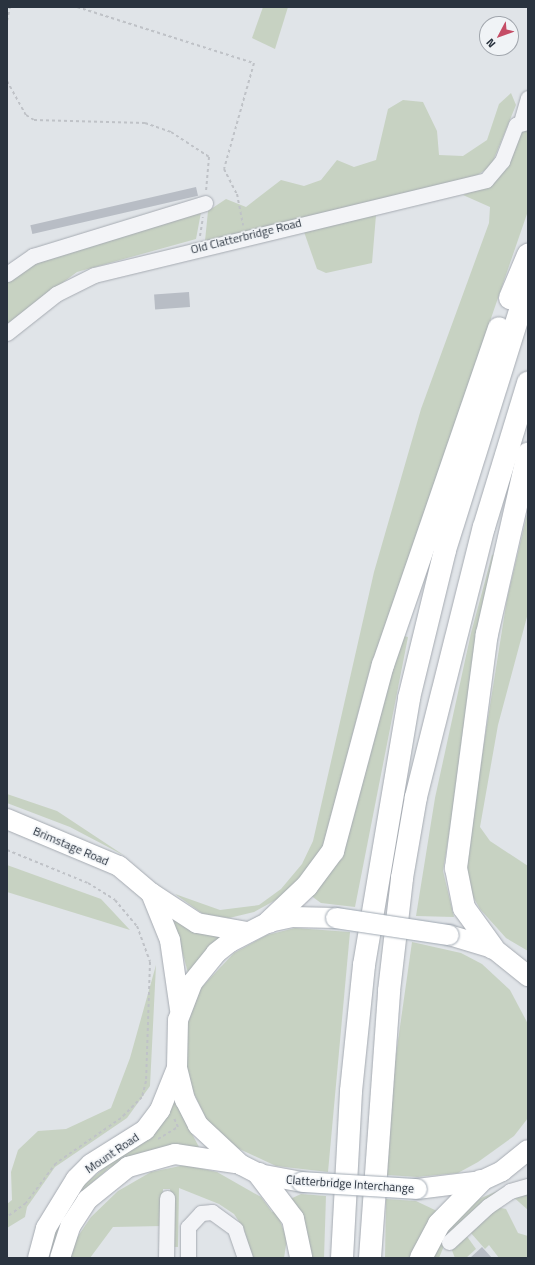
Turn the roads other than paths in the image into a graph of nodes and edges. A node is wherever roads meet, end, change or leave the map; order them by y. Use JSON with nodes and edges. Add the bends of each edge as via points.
{"nodes":[{"id":1,"x":528,"y":98,"type":"edge"},
{"id":2,"x":524,"y":122,"type":"edge"},
{"id":3,"x":205,"y":203,"type":"road end"},
{"id":4,"x":528,"y":255,"type":"edge"},
{"id":5,"x":7,"y":274,"type":"edge"},
{"id":6,"x":528,"y":284,"type":"edge"},
{"id":7,"x":7,"y":332,"type":"edge"},
{"id":8,"x":528,"y":383,"type":"edge"},
{"id":9,"x":528,"y":454,"type":"edge"},
{"id":10,"x":7,"y":819,"type":"edge"},
{"id":11,"x":151,"y":893,"type":"junction"},
{"id":12,"x":269,"y":922,"type":"junction"},
{"id":13,"x":246,"y":932,"type":"junction"},
{"id":14,"x":498,"y":951,"type":"junction"},
{"id":15,"x":528,"y":963,"type":"edge"},
{"id":16,"x":528,"y":976,"type":"edge"},
{"id":17,"x":180,"y":1009,"type":"junction"},
{"id":18,"x":177,"y":1068,"type":"junction"},
{"id":19,"x":528,"y":1150,"type":"edge"},
{"id":20,"x":528,"y":1166,"type":"edge"},
{"id":21,"x":250,"y":1169,"type":"junction"},
{"id":22,"x":502,"y":1171,"type":"junction"},
{"id":23,"x":481,"y":1180,"type":"junction"},
{"id":24,"x":528,"y":1186,"type":"edge"},
{"id":25,"x":168,"y":1198,"type":"dead end"},
{"id":26,"x":449,"y":1242,"type":"dead end"},
{"id":27,"x":38,"y":1258,"type":"edge"},
{"id":28,"x":60,"y":1258,"type":"edge"},
{"id":29,"x":166,"y":1258,"type":"edge"},
{"id":30,"x":188,"y":1258,"type":"edge"},
{"id":31,"x":245,"y":1258,"type":"edge"},
{"id":32,"x":301,"y":1258,"type":"edge"},
{"id":33,"x":342,"y":1258,"type":"edge"},
{"id":34,"x":370,"y":1258,"type":"edge"},
{"id":35,"x":421,"y":1258,"type":"edge"}],
"edges":[{"from":1,"to":2,"type":"street"},
{"from":2,"to":7,"type":"street","name":"Old Clatterbridge Road","via":[[513,130],[497,169],[486,180],[469,187],[412,196],[246,236],[78,281]]},
{"from":3,"to":5,"type":"street","via":[[33,256]]},
{"from":4,"to":12,"type":"highway","via":[[383,665],[332,851],[307,886]]},
{"from":6,"to":33,"type":"highway","via":[[445,550],[409,698],[364,965],[351,1091]]},
{"from":8,"to":34,"type":"highway","via":[[484,527],[416,797],[402,878],[389,991]]},
{"from":9,"to":14,"type":"highway","via":[[487,634],[456,868],[464,908]]},
{"from":10,"to":11,"type":"main road","name":"Brimstage Road","via":[[119,866]]},
{"from":11,"to":13,"type":"main road","name":"Brimstage Road","via":[[197,923]]},
{"from":11,"to":17,"type":"main road","name":"Brimstage Road","via":[[170,940]]},
{"from":12,"to":13,"type":"main road"},
{"from":12,"to":14,"type":"main road","bridge":true,"via":[[292,917],[336,918],[449,935]]},
{"from":13,"to":17,"type":"main road","via":[[216,953],[203,967]]},
{"from":14,"to":15,"type":"main road"},
{"from":14,"to":16,"type":"main road"},
{"from":17,"to":18,"type":"main road","via":[[175,1043]]},
{"from":18,"to":21,"type":"main road","via":[[185,1100],[198,1125]]},
{"from":18,"to":27,"type":"main road","name":"Mount Road","via":[[160,1110],[145,1130],[91,1164],[76,1179],[46,1228]]},
{"from":19,"to":22,"type":"main road","name":"Clatterbridge Interchange"},
{"from":20,"to":22,"type":"main road"},
{"from":21,"to":23,"type":"main road","name":"Clatterbridge Interchange","bridge":true,"via":[[302,1182],[417,1190]]},
{"from":21,"to":28,"type":"main road","name":"Mount Road","via":[[181,1154],[148,1159],[128,1167],[87,1200],[71,1225]]},
{"from":21,"to":32,"type":"highway","via":[[293,1218]]},
{"from":22,"to":23,"type":"main road","name":"Clatterbridge Interchange"},
{"from":23,"to":35,"type":"highway","via":[[439,1224]]},
{"from":24,"to":26,"type":"street","via":[[510,1191],[488,1206]]},
{"from":25,"to":29,"type":"street"},
{"from":30,"to":31,"type":"street","via":[[188,1227],[201,1213],[212,1212],[235,1229]]}]}
